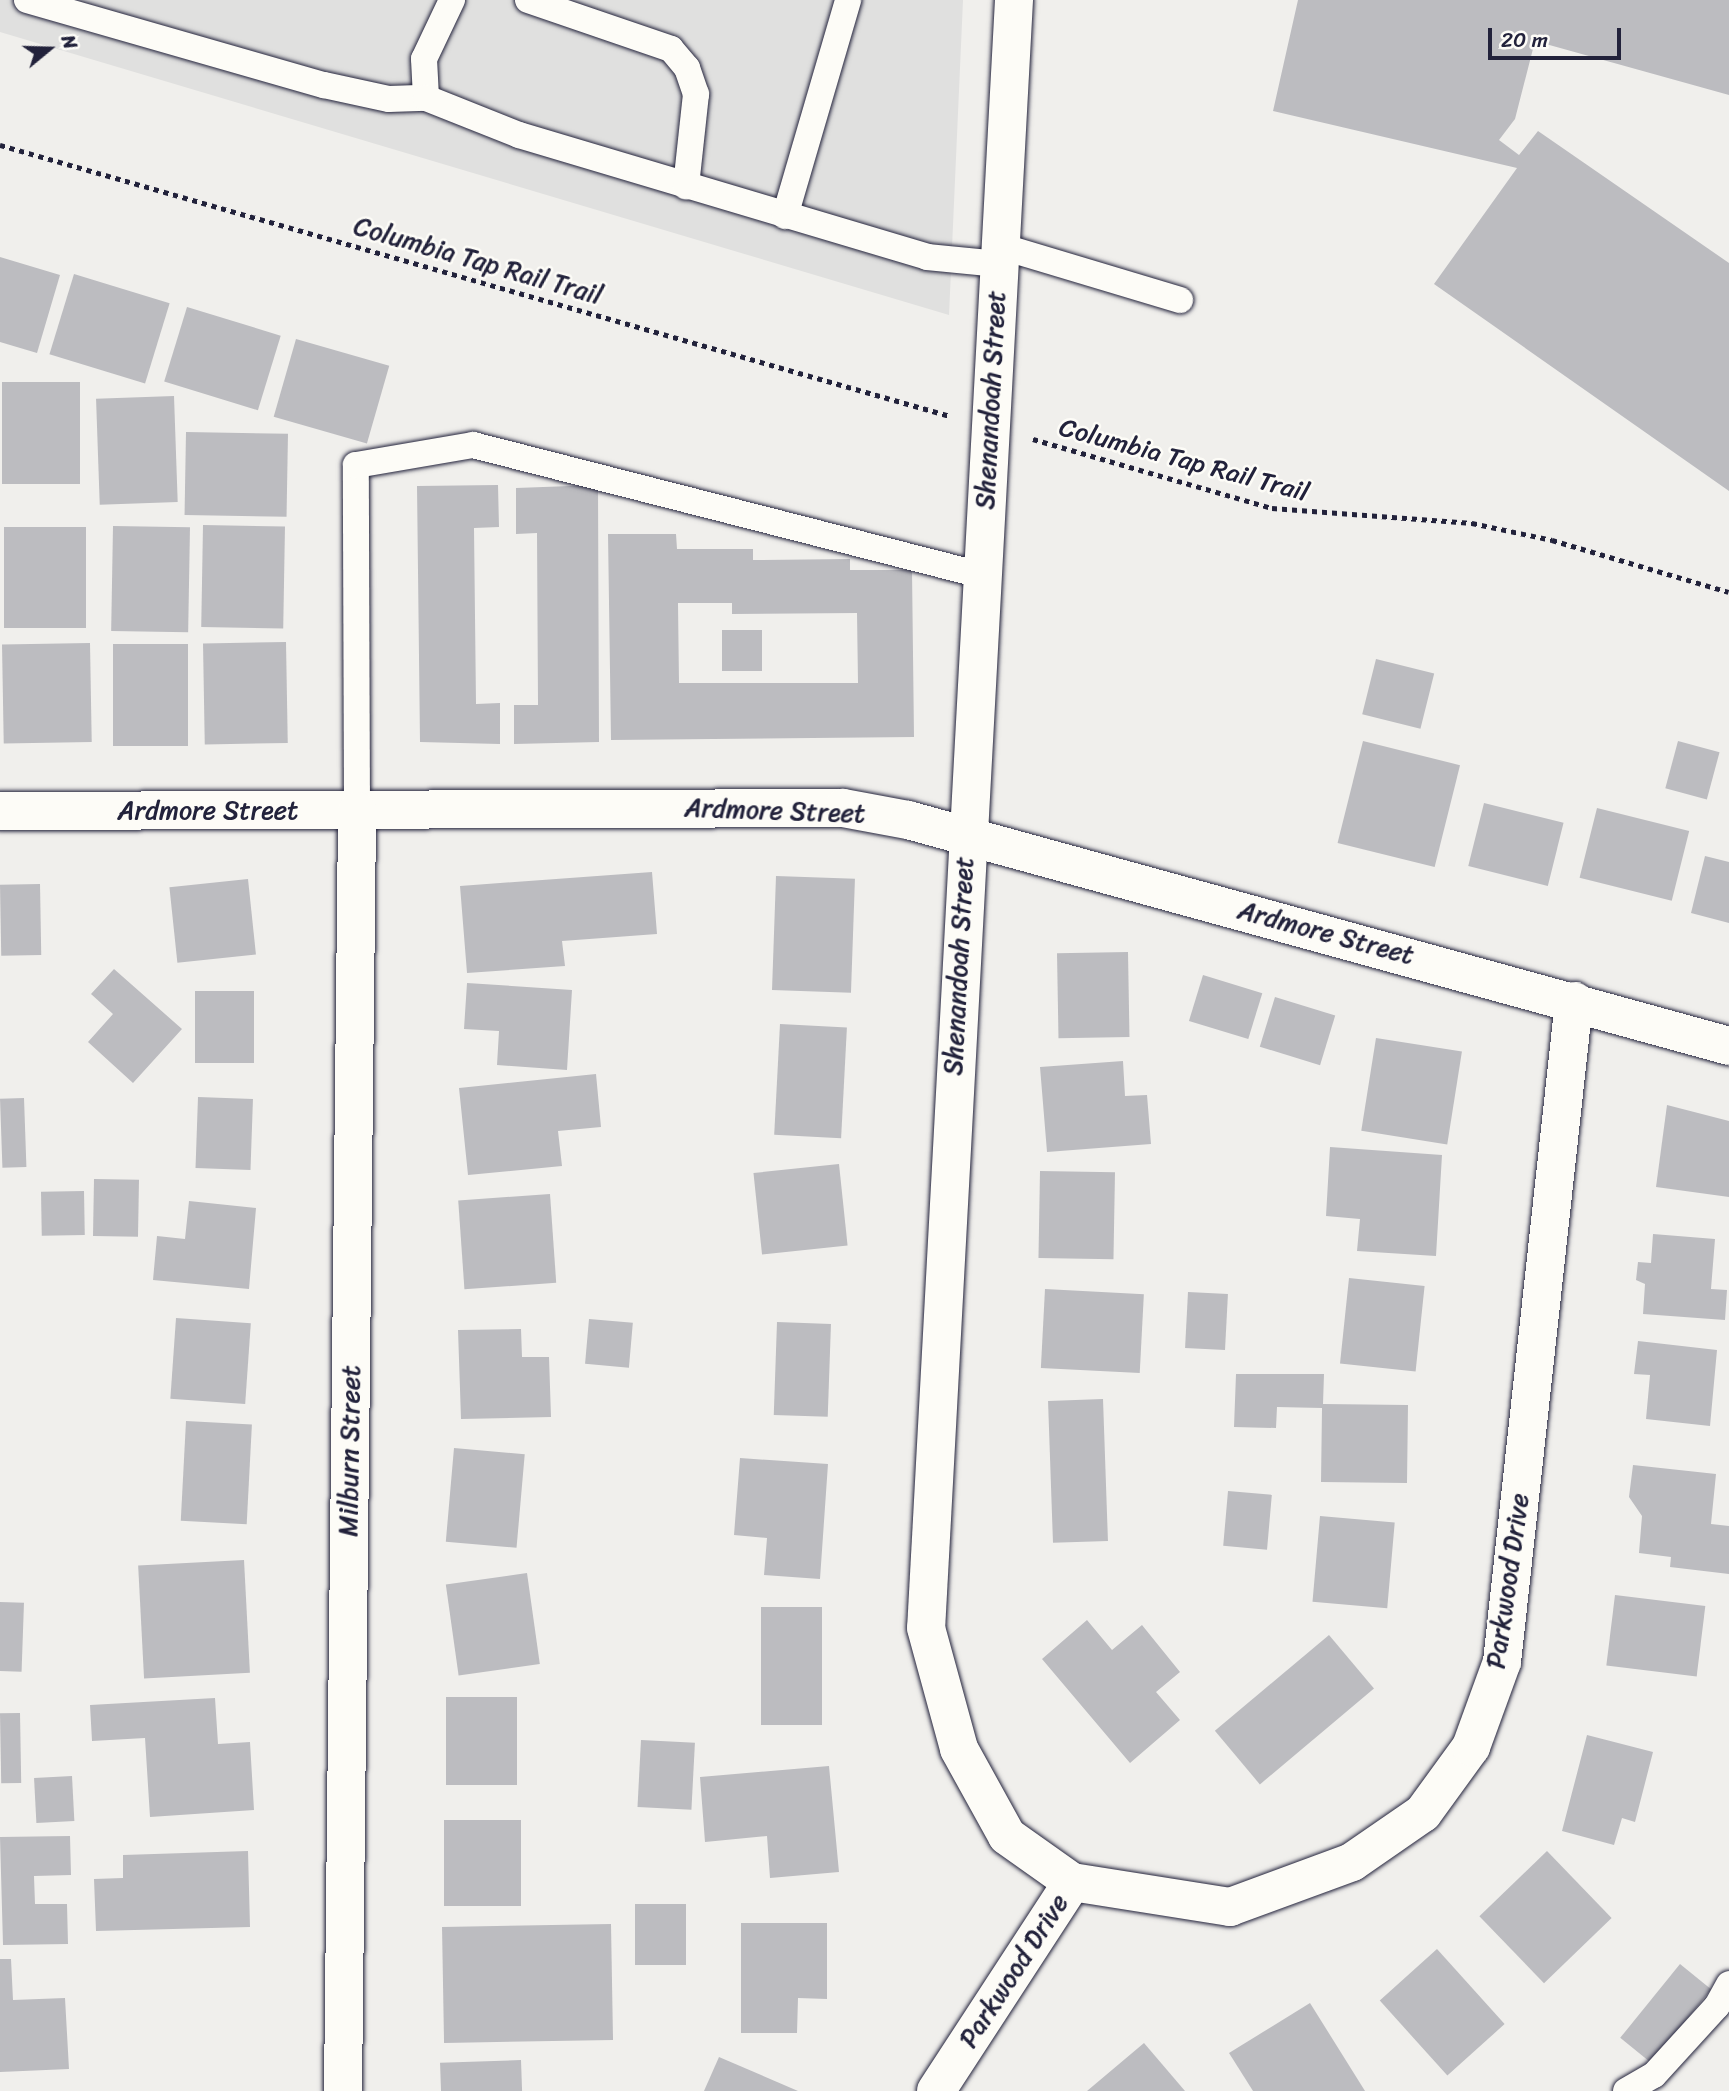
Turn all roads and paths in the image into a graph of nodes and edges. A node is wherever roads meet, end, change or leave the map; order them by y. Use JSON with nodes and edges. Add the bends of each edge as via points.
{"nodes":[{"id":1,"x":27,"y":0,"type":"edge"},
{"id":2,"x":452,"y":0,"type":"edge"},
{"id":3,"x":528,"y":0,"type":"edge"},
{"id":4,"x":848,"y":0,"type":"edge"},
{"id":5,"x":1014,"y":0,"type":"edge"},
{"id":6,"x":426,"y":98,"type":"junction"},
{"id":7,"x":0,"y":145,"type":"edge"},
{"id":8,"x":686,"y":186,"type":"junction"},
{"id":9,"x":785,"y":216,"type":"junction"},
{"id":10,"x":999,"y":255,"type":"junction"},
{"id":11,"x":1180,"y":300,"type":"dead end"},
{"id":12,"x":944,"y":415,"type":"dead end"},
{"id":13,"x":1040,"y":441,"type":"dead end"},
{"id":14,"x":981,"y":575,"type":"junction"},
{"id":15,"x":1729,"y":592,"type":"edge"},
{"id":16,"x":0,"y":811,"type":"edge"},
{"id":17,"x":357,"y":811,"type":"junction"},
{"id":18,"x":965,"y":835,"type":"junction"},
{"id":19,"x":1574,"y":1001,"type":"junction"},
{"id":20,"x":1729,"y":1046,"type":"edge"},
{"id":21,"x":1072,"y":1882,"type":"junction"},
{"id":22,"x":1729,"y":1984,"type":"edge"},
{"id":23,"x":343,"y":2091,"type":"edge"},
{"id":24,"x":936,"y":2091,"type":"edge"},
{"id":25,"x":1626,"y":2091,"type":"edge"}],
"edges":[{"from":1,"to":6,"type":"lane","via":[[324,85],[389,99]]},
{"from":2,"to":6,"type":"lane","via":[[424,59]]},
{"from":3,"to":8,"type":"lane","via":[[671,49],[696,94]]},
{"from":4,"to":9,"type":"lane"},
{"from":5,"to":10,"type":"street","name":"Shenandoah Street"},
{"from":6,"to":8,"type":"lane","via":[[519,135]]},
{"from":7,"to":12,"type":"path","name":"Columbia Tap Rail Trail"},
{"from":8,"to":9,"type":"lane"},
{"from":9,"to":10,"type":"lane","via":[[927,257]]},
{"from":10,"to":11,"type":"lane"},
{"from":10,"to":14,"type":"street","name":"Shenandoah Street"},
{"from":13,"to":15,"type":"path","name":"Columbia Tap Rail Trail","via":[[1272,508],[1472,523],[1552,540]]},
{"from":14,"to":17,"type":"lane","via":[[473,445],[356,465]]},
{"from":14,"to":18,"type":"street","name":"Shenandoah Street"},
{"from":16,"to":17,"type":"street","name":"Ardmore Street"},
{"from":17,"to":18,"type":"street","name":"Ardmore Street","via":[[797,807],[882,814]]},
{"from":17,"to":23,"type":"street","name":"Milburn Street"},
{"from":18,"to":19,"type":"street","name":"Ardmore Street"},
{"from":18,"to":21,"type":"street","name":"Shenandoah Street","via":[[926,1628],[959,1749],[1007,1836]]},
{"from":19,"to":20,"type":"street","name":"Ardmore Street"},
{"from":19,"to":21,"type":"street","name":"Parkwood Drive","via":[[1502,1662],[1471,1747],[1423,1813],[1352,1862],[1230,1907]]},
{"from":21,"to":24,"type":"street","name":"Parkwood Drive"},
{"from":22,"to":25,"type":"lane","via":[[1717,2006],[1654,2075]]}]}
